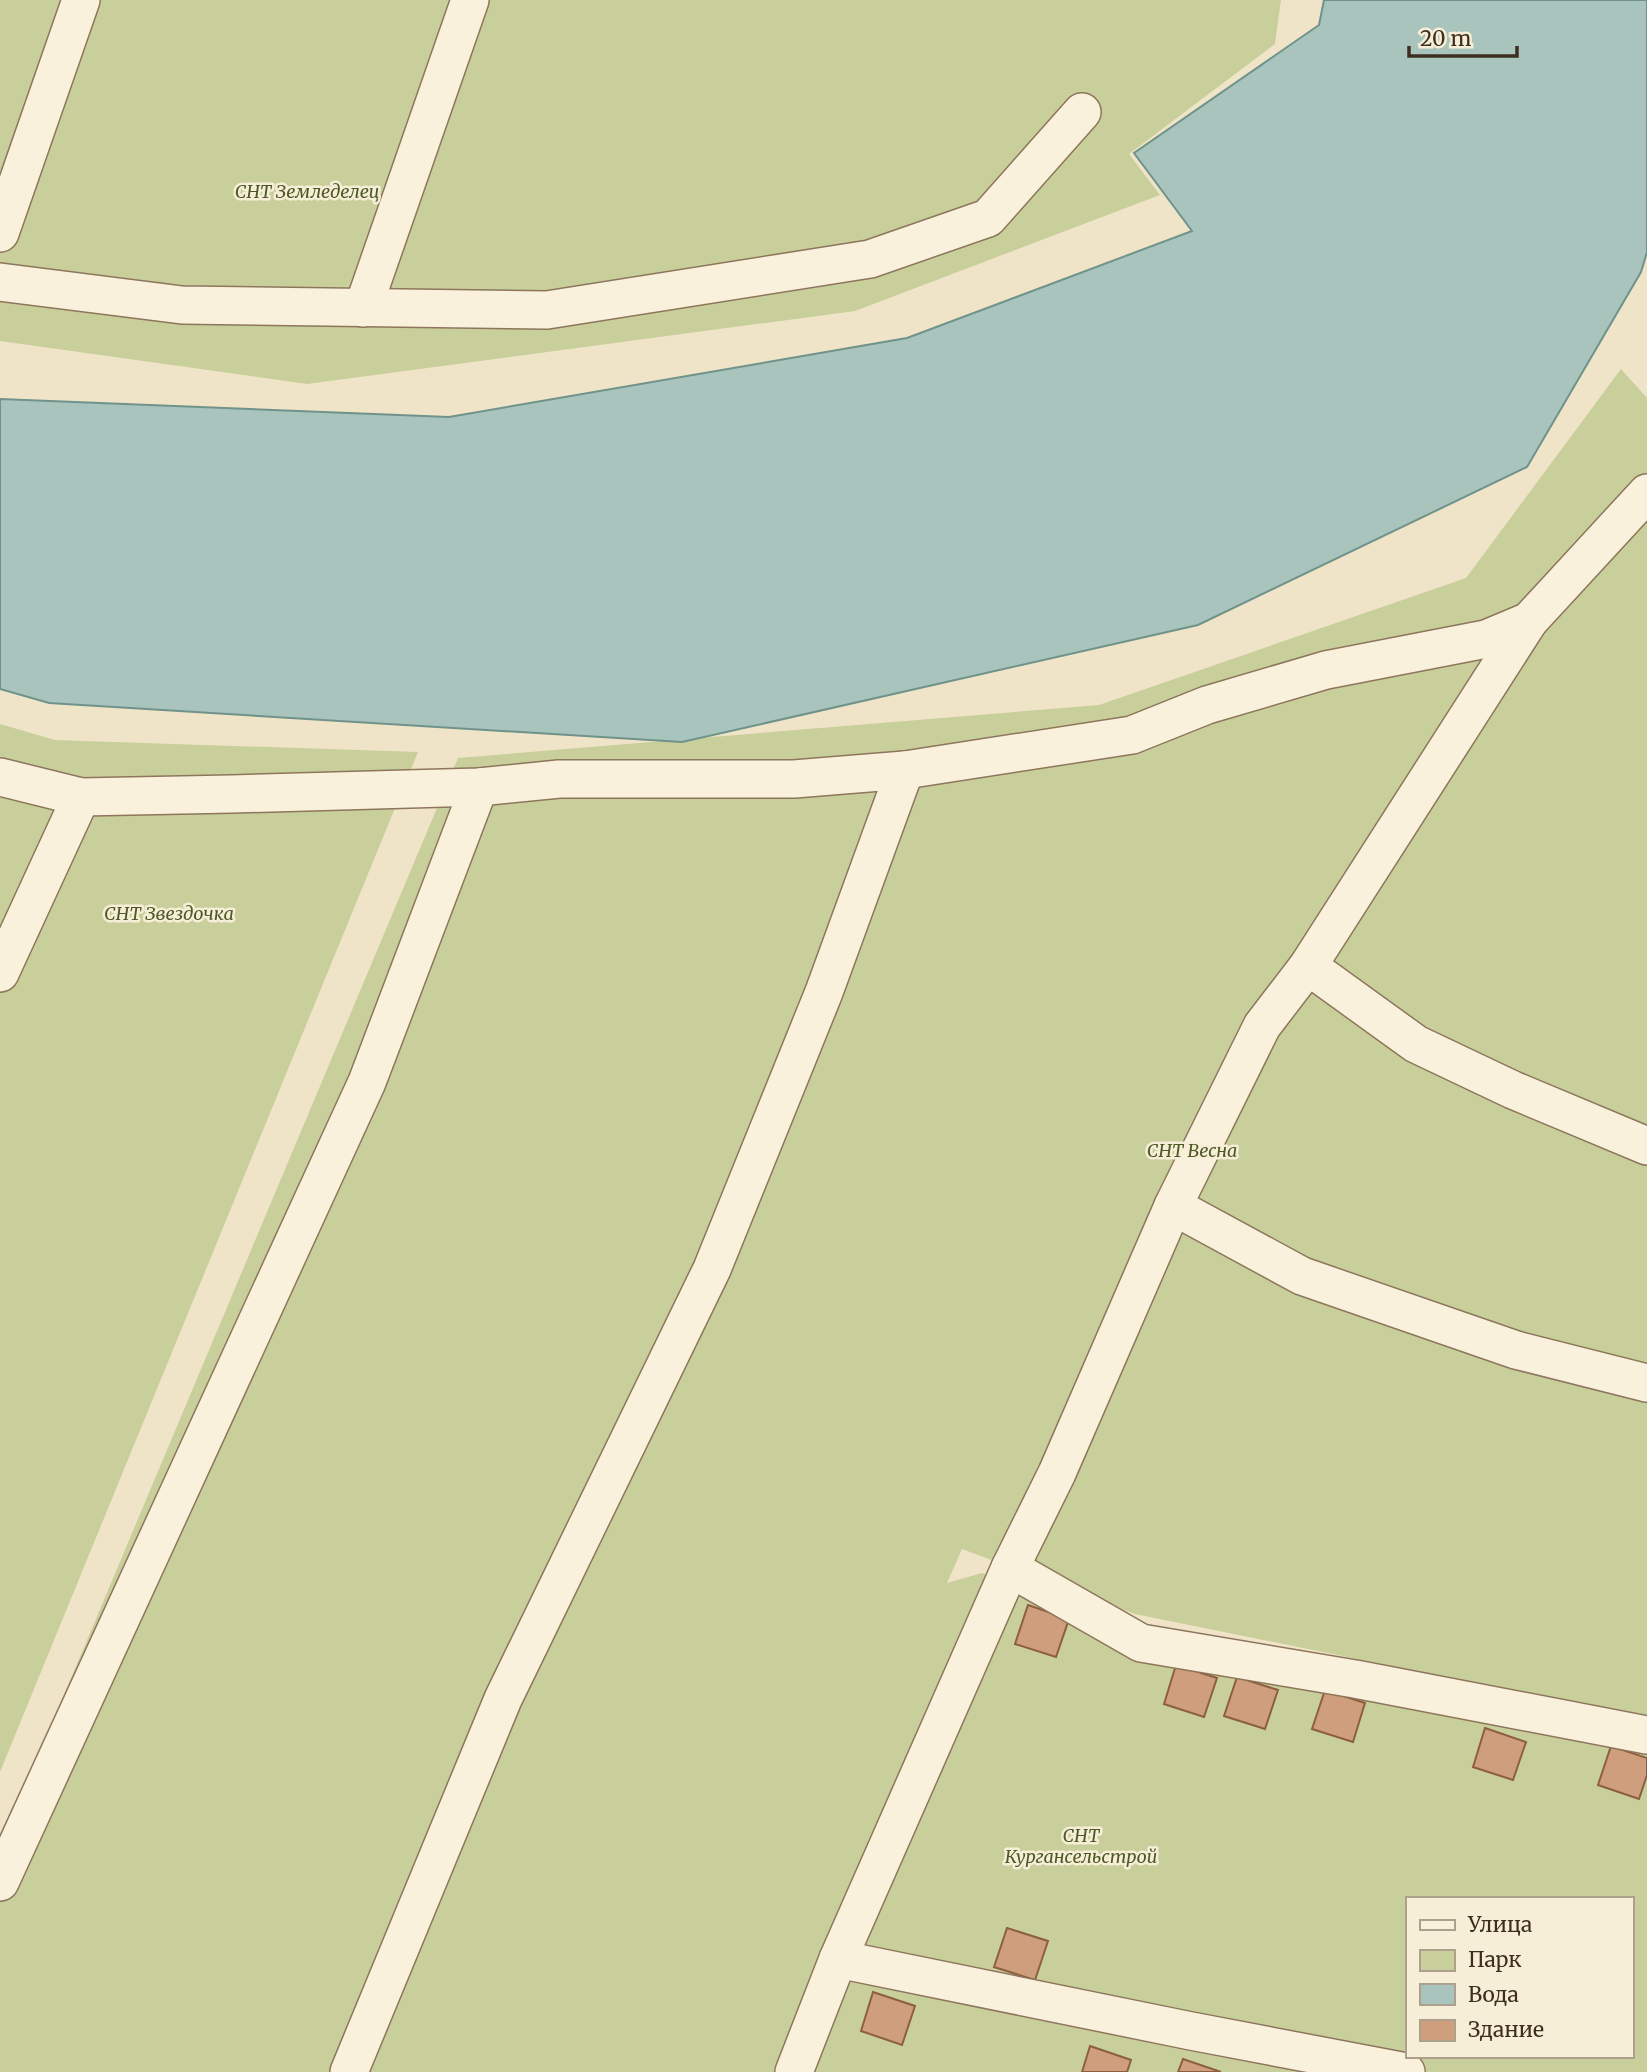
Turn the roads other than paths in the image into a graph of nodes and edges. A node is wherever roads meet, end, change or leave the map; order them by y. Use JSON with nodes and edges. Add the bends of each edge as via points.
{"nodes":[{"id":1,"x":81,"y":0,"type":"edge"},
{"id":2,"x":470,"y":0,"type":"edge"},
{"id":3,"x":1082,"y":112,"type":"dead end"},
{"id":4,"x":0,"y":233,"type":"edge"},
{"id":5,"x":0,"y":282,"type":"edge"},
{"id":6,"x":363,"y":308,"type":"junction"},
{"id":7,"x":1647,"y":493,"type":"edge"},
{"id":8,"x":1529,"y":621,"type":"junction"},
{"id":9,"x":905,"y":770,"type":"junction"},
{"id":10,"x":0,"y":777,"type":"edge"},
{"id":11,"x":479,"y":786,"type":"junction"},
{"id":12,"x":81,"y":797,"type":"junction"},
{"id":13,"x":1308,"y":966,"type":"junction"},
{"id":14,"x":0,"y":974,"type":"edge"},
{"id":15,"x":1647,"y":1146,"type":"edge"},
{"id":16,"x":1173,"y":1206,"type":"junction"},
{"id":17,"x":1647,"y":1383,"type":"edge"},
{"id":18,"x":1010,"y":1568,"type":"junction"},
{"id":19,"x":1647,"y":1735,"type":"edge"},
{"id":20,"x":0,"y":1882,"type":"edge"},
{"id":21,"x":838,"y":1959,"type":"junction"},
{"id":22,"x":349,"y":2072,"type":"edge"},
{"id":23,"x":794,"y":2072,"type":"edge"},
{"id":24,"x":1406,"y":2072,"type":"edge"}],
"edges":[{"from":1,"to":4,"type":"street"},
{"from":2,"to":6,"type":"street"},
{"from":3,"to":6,"type":"street","via":[[988,218],[870,258],[547,310]]},
{"from":5,"to":6,"type":"street","via":[[182,305]]},
{"from":7,"to":8,"type":"street"},
{"from":8,"to":9,"type":"street","via":[[1486,639],[1326,670],[1207,705],[1132,735]]},
{"from":8,"to":13,"type":"street"},
{"from":9,"to":11,"type":"street","via":[[794,779],[559,779]]},
{"from":9,"to":22,"type":"street","via":[[824,992],[712,1269],[503,1699]]},
{"from":10,"to":12,"type":"street"},
{"from":11,"to":12,"type":"street"},
{"from":11,"to":20,"type":"street","via":[[367,1082]]},
{"from":12,"to":14,"type":"street"},
{"from":13,"to":15,"type":"street","via":[[1416,1044]]},
{"from":13,"to":16,"type":"street","via":[[1262,1027]]},
{"from":16,"to":17,"type":"street","via":[[1302,1276],[1516,1350]]},
{"from":16,"to":18,"type":"street","via":[[1057,1473]]},
{"from":18,"to":19,"type":"street","via":[[1141,1643]]},
{"from":18,"to":21,"type":"street"},
{"from":21,"to":23,"type":"street"},
{"from":21,"to":24,"type":"street"}]}
